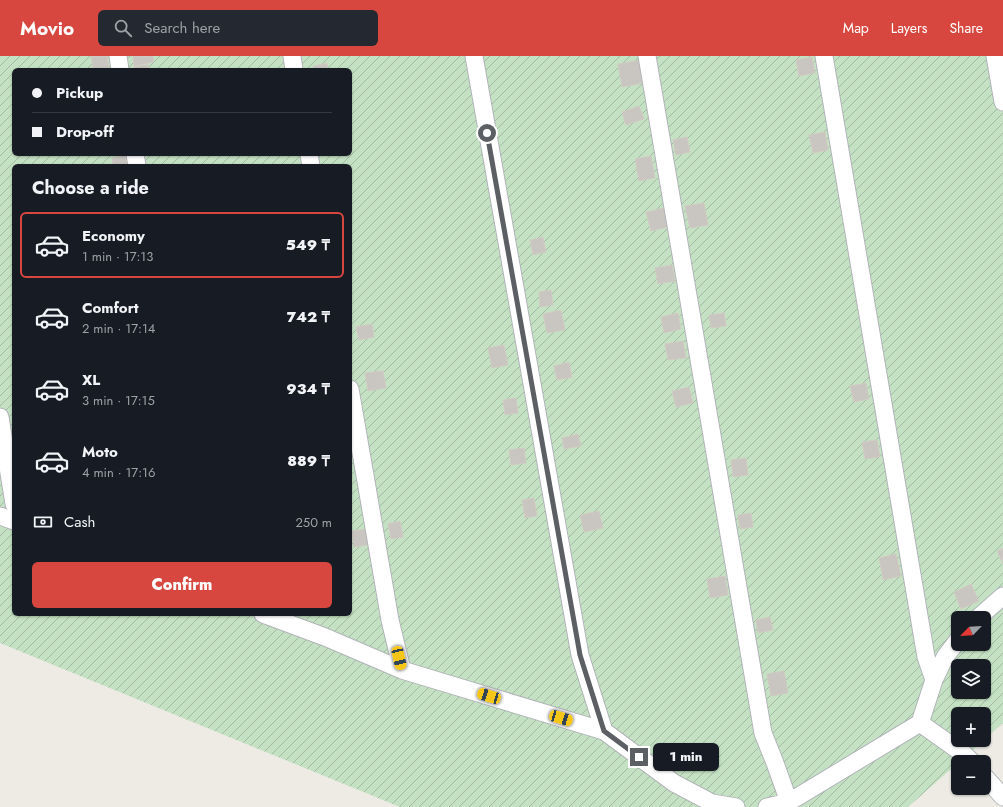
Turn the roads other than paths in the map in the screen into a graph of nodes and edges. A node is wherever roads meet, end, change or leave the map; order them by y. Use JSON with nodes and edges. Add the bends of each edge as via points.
{"nodes":[{"id":1,"x":118,"y":56,"type":"edge"},
{"id":2,"x":292,"y":56,"type":"edge"},
{"id":3,"x":474,"y":56,"type":"edge"},
{"id":4,"x":647,"y":56,"type":"edge"},
{"id":5,"x":824,"y":56,"type":"edge"},
{"id":6,"x":995,"y":56,"type":"edge"},
{"id":7,"x":120,"y":68,"type":"edge"},
{"id":8,"x":294,"y":68,"type":"edge"},
{"id":9,"x":1003,"y":102,"type":"edge"},
{"id":10,"x":352,"y":401,"type":"edge"},
{"id":11,"x":0,"y":417,"type":"edge"},
{"id":12,"x":12,"y":492,"type":"edge"},
{"id":13,"x":0,"y":516,"type":"edge"},
{"id":14,"x":12,"y":520,"type":"edge"},
{"id":15,"x":1003,"y":596,"type":"edge"},
{"id":16,"x":986,"y":611,"type":"edge"},
{"id":17,"x":268,"y":616,"type":"edge"},
{"id":18,"x":951,"y":649,"type":"edge"},
{"id":19,"x":402,"y":670,"type":"junction"},
{"id":20,"x":934,"y":680,"type":"junction"},
{"id":21,"x":920,"y":723,"type":"junction"},
{"id":22,"x":604,"y":731,"type":"junction"},
{"id":23,"x":965,"y":755,"type":"edge"},
{"id":24,"x":991,"y":784,"type":"edge"},
{"id":25,"x":1003,"y":797,"type":"edge"},
{"id":26,"x":789,"y":802,"type":"junction"},
{"id":27,"x":736,"y":807,"type":"edge"},
{"id":28,"x":767,"y":807,"type":"edge"}],
"edges":[{"from":1,"to":7,"type":"street"},
{"from":2,"to":8,"type":"street"},
{"from":3,"to":22,"type":"street","via":[[580,655]]},
{"from":4,"to":26,"type":"street","via":[[763,733]]},
{"from":5,"to":20,"type":"street","via":[[926,657]]},
{"from":6,"to":9,"type":"street"},
{"from":10,"to":19,"type":"street","via":[[390,620]]},
{"from":11,"to":12,"type":"street"},
{"from":13,"to":14,"type":"street"},
{"from":15,"to":16,"type":"street"},
{"from":17,"to":19,"type":"street"},
{"from":18,"to":20,"type":"street"},
{"from":19,"to":22,"type":"street"},
{"from":20,"to":21,"type":"street"},
{"from":21,"to":23,"type":"street"},
{"from":21,"to":26,"type":"street"},
{"from":22,"to":27,"type":"street","via":[[674,783],[712,803]]},
{"from":24,"to":25,"type":"street"},
{"from":26,"to":28,"type":"street"}]}
